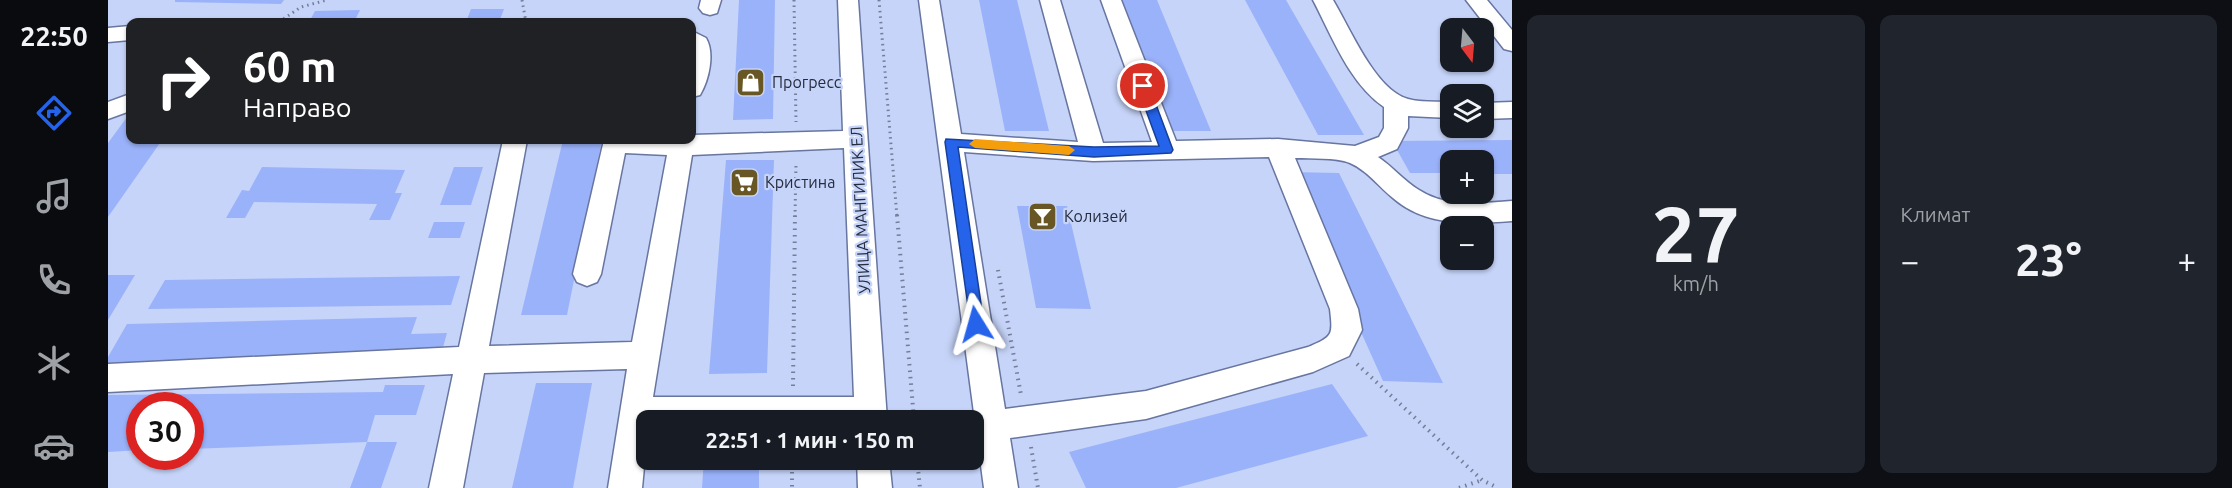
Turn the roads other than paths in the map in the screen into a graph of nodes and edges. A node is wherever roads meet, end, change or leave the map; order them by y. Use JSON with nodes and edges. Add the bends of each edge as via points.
{"nodes":[{"id":1,"x":848,"y":0,"type":"edge"},
{"id":2,"x":929,"y":0,"type":"edge"},
{"id":3,"x":1050,"y":0,"type":"edge"},
{"id":4,"x":1111,"y":0,"type":"edge"},
{"id":5,"x":1323,"y":0,"type":"edge"},
{"id":6,"x":1476,"y":0,"type":"edge"},
{"id":7,"x":126,"y":33,"type":"edge"},
{"id":8,"x":108,"y":34,"type":"edge"},
{"id":9,"x":696,"y":41,"type":"edge"},
{"id":10,"x":1512,"y":44,"type":"edge"},
{"id":11,"x":696,"y":72,"type":"edge"},
{"id":12,"x":126,"y":104,"type":"edge"},
{"id":13,"x":1396,"y":104,"type":"junction"},
{"id":14,"x":1440,"y":110,"type":"edge"},
{"id":15,"x":1512,"y":110,"type":"edge"},
{"id":16,"x":108,"y":111,"type":"edge"},
{"id":17,"x":1494,"y":111,"type":"edge"},
{"id":18,"x":856,"y":140,"type":"junction"},
{"id":19,"x":951,"y":142,"type":"junction"},
{"id":20,"x":696,"y":143,"type":"edge"},
{"id":21,"x":514,"y":144,"type":"edge"},
{"id":22,"x":616,"y":144,"type":"edge"},
{"id":23,"x":681,"y":144,"type":"edge"},
{"id":24,"x":1278,"y":148,"type":"junction"},
{"id":25,"x":1167,"y":150,"type":"junction"},
{"id":26,"x":1094,"y":152,"type":"junction"},
{"id":27,"x":1357,"y":155,"type":"junction"},
{"id":28,"x":1512,"y":211,"type":"edge"},
{"id":29,"x":587,"y":274,"type":"dead end"},
{"id":30,"x":645,"y":355,"type":"junction"},
{"id":31,"x":472,"y":360,"type":"junction"},
{"id":32,"x":108,"y":378,"type":"edge"},
{"id":33,"x":870,"y":410,"type":"edge"},
{"id":34,"x":635,"y":412,"type":"joint"},
{"id":35,"x":992,"y":426,"type":"junction"},
{"id":36,"x":874,"y":470,"type":"edge"},
{"id":37,"x":447,"y":488,"type":"edge"},
{"id":38,"x":625,"y":488,"type":"edge"},
{"id":39,"x":875,"y":488,"type":"edge"},
{"id":40,"x":1001,"y":488,"type":"edge"}],
"edges":[{"from":1,"to":18,"type":"street","name":"УЛИЦА МАНГИЛИК ЕЛ"},
{"from":2,"to":19,"type":"street"},
{"from":3,"to":26,"type":"street"},
{"from":4,"to":25,"type":"street"},
{"from":5,"to":13,"type":"street","via":[[1362,68],[1381,93]]},
{"from":6,"to":10,"type":"street"},
{"from":7,"to":8,"type":"street"},
{"from":9,"to":11,"type":"street","via":[[700,55]]},
{"from":12,"to":16,"type":"street"},
{"from":13,"to":14,"type":"street"},
{"from":13,"to":27,"type":"street","via":[[1396,128],[1388,143]]},
{"from":15,"to":17,"type":"street"},
{"from":18,"to":20,"type":"street"},
{"from":18,"to":33,"type":"street","name":"УЛИЦА МАНГИЛИК ЕЛ"},
{"from":19,"to":26,"type":"street"},
{"from":19,"to":35,"type":"street"},
{"from":21,"to":31,"type":"street"},
{"from":22,"to":29,"type":"street"},
{"from":23,"to":30,"type":"street"},
{"from":24,"to":25,"type":"street"},
{"from":24,"to":27,"type":"street"},
{"from":24,"to":35,"type":"street","via":[[1344,309],[1347,330],[1339,348],[1313,359],[1146,405]]},
{"from":25,"to":26,"type":"street"},
{"from":27,"to":28,"type":"street","via":[[1411,198],[1438,209],[1461,214]]},
{"from":30,"to":31,"type":"street"},
{"from":30,"to":34,"type":"street"},
{"from":31,"to":32,"type":"street"},
{"from":31,"to":37,"type":"street"},
{"from":34,"to":38,"type":"street"},
{"from":35,"to":40,"type":"street"},
{"from":36,"to":39,"type":"street"}]}
